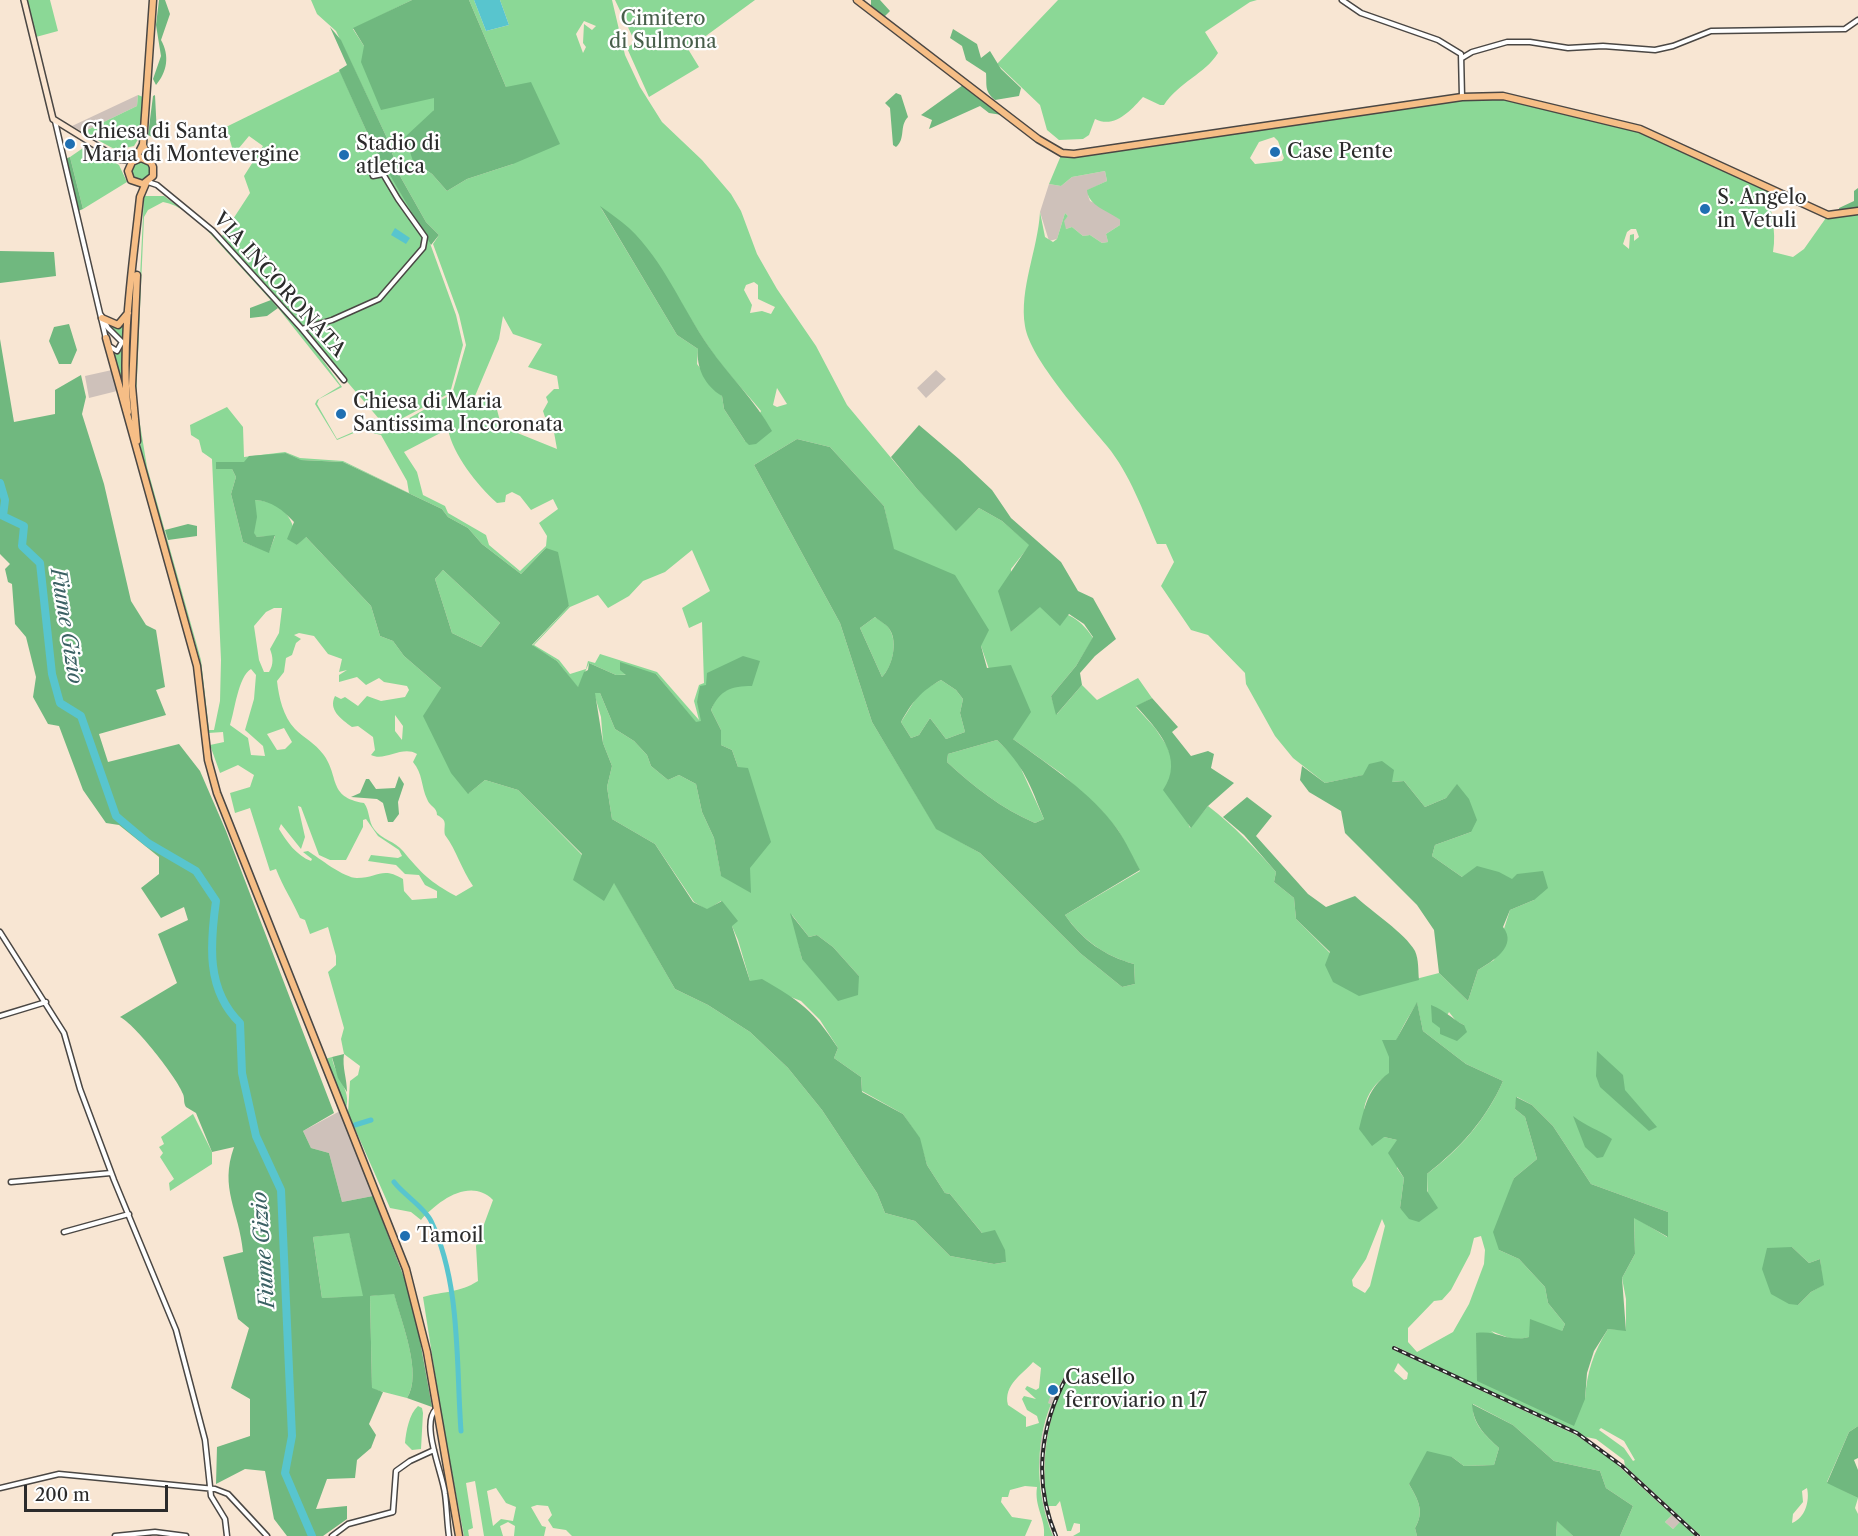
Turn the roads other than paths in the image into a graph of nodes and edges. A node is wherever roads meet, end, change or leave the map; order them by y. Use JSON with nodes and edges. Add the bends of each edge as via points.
{"nodes":[{"id":1,"x":24,"y":0,"type":"edge"},
{"id":2,"x":153,"y":0,"type":"edge"},
{"id":3,"x":857,"y":0,"type":"edge"},
{"id":4,"x":1342,"y":0,"type":"edge"},
{"id":5,"x":1858,"y":20,"type":"edge"},
{"id":6,"x":1462,"y":58,"type":"junction"},
{"id":7,"x":1462,"y":98,"type":"junction"},
{"id":8,"x":55,"y":121,"type":"junction"},
{"id":9,"x":64,"y":128,"type":"junction"},
{"id":10,"x":57,"y":137,"type":"junction"},
{"id":11,"x":143,"y":144,"type":"junction"},
{"id":12,"x":118,"y":159,"type":"junction"},
{"id":13,"x":134,"y":160,"type":"junction"},
{"id":14,"x":150,"y":162,"type":"junction"},
{"id":15,"x":128,"y":173,"type":"junction"},
{"id":16,"x":154,"y":174,"type":"junction"},
{"id":17,"x":383,"y":174,"type":"dead end"},
{"id":18,"x":134,"y":182,"type":"junction"},
{"id":19,"x":147,"y":183,"type":"junction"},
{"id":20,"x":162,"y":189,"type":"junction"},
{"id":21,"x":140,"y":197,"type":"junction"},
{"id":22,"x":1858,"y":211,"type":"edge"},
{"id":23,"x":136,"y":246,"type":"junction"},
{"id":24,"x":130,"y":310,"type":"junction"},
{"id":25,"x":102,"y":316,"type":"junction"},
{"id":26,"x":302,"y":329,"type":"junction"},
{"id":27,"x":106,"y":338,"type":"junction"},
{"id":28,"x":344,"y":380,"type":"dead end"},
{"id":29,"x":131,"y":430,"type":"junction"},
{"id":30,"x":142,"y":472,"type":"junction"},
{"id":31,"x":0,"y":932,"type":"edge"},
{"id":32,"x":46,"y":1002,"type":"junction"},
{"id":33,"x":0,"y":1016,"type":"edge"},
{"id":34,"x":111,"y":1173,"type":"junction"},
{"id":35,"x":11,"y":1182,"type":"dead end"},
{"id":36,"x":129,"y":1214,"type":"junction"},
{"id":37,"x":64,"y":1232,"type":"dead end"},
{"id":38,"x":436,"y":1409,"type":"junction"},
{"id":39,"x":434,"y":1450,"type":"junction"},
{"id":40,"x":0,"y":1488,"type":"edge"},
{"id":41,"x":210,"y":1489,"type":"junction"},
{"id":42,"x":448,"y":1491,"type":"junction"},
{"id":43,"x":115,"y":1536,"type":"edge"},
{"id":44,"x":186,"y":1536,"type":"edge"},
{"id":45,"x":227,"y":1536,"type":"edge"},
{"id":46,"x":267,"y":1536,"type":"edge"},
{"id":47,"x":332,"y":1536,"type":"edge"},
{"id":48,"x":448,"y":1536,"type":"edge"},
{"id":49,"x":459,"y":1536,"type":"edge"}],
"edges":[{"from":1,"to":8,"type":"main road"},
{"from":2,"to":11,"type":"main road"},
{"from":3,"to":7,"type":"main road","via":[[1038,139],[1062,153]]},
{"from":4,"to":6,"type":"street","via":[[1361,13],[1438,40]]},
{"from":5,"to":6,"type":"street","via":[[1845,29],[1711,31],[1655,50],[1507,42]]},
{"from":6,"to":7,"type":"street"},
{"from":7,"to":22,"type":"main road","via":[[1503,96],[1618,122],[1828,215]]},
{"from":8,"to":9,"type":"main road"},
{"from":8,"to":10,"type":"street"},
{"from":9,"to":10,"type":"street"},
{"from":9,"to":12,"type":"main road"},
{"from":10,"to":25,"type":"street"},
{"from":11,"to":13,"type":"main road"},
{"from":11,"to":14,"type":"main road"},
{"from":12,"to":13,"type":"main road"},
{"from":12,"to":15,"type":"main road"},
{"from":13,"to":14,"type":"main road","via":[[143,158]]},
{"from":13,"to":15,"type":"main road"},
{"from":14,"to":16,"type":"main road"},
{"from":15,"to":18,"type":"main road"},
{"from":16,"to":19,"type":"main road"},
{"from":16,"to":20,"type":"street","name":"VIA INCORONATA"},
{"from":17,"to":26,"type":"street","via":[[425,237],[423,248],[379,299]]},
{"from":18,"to":19,"type":"main road"},
{"from":18,"to":21,"type":"main road"},
{"from":19,"to":20,"type":"street","name":"VIA INCORONATA"},
{"from":19,"to":21,"type":"main road"},
{"from":20,"to":26,"type":"street","name":"VIA INCORONATA","via":[[208,226]]},
{"from":21,"to":23,"type":"main road"},
{"from":23,"to":24,"type":"main road"},
{"from":23,"to":30,"type":"main road","via":[[132,386]]},
{"from":24,"to":25,"type":"main road","via":[[118,325]]},
{"from":24,"to":29,"type":"main road","via":[[126,383]]},
{"from":25,"to":27,"type":"street"},
{"from":25,"to":27,"type":"street","via":[[121,340],[121,348],[113,350]]},
{"from":26,"to":28,"type":"street","name":"VIA INCORONATA"},
{"from":27,"to":29,"type":"main road"},
{"from":29,"to":30,"type":"main road"},
{"from":30,"to":38,"type":"main road","via":[[196,666],[208,760],[217,793],[406,1269],[427,1352]]},
{"from":31,"to":32,"type":"street"},
{"from":32,"to":33,"type":"street"},
{"from":32,"to":34,"type":"street","via":[[64,1034]]},
{"from":34,"to":35,"type":"street"},
{"from":34,"to":36,"type":"street"},
{"from":36,"to":37,"type":"street"},
{"from":36,"to":41,"type":"street","via":[[183,1355],[205,1440]]},
{"from":38,"to":39,"type":"street","via":[[431,1418]]},
{"from":38,"to":42,"type":"main road"},
{"from":39,"to":42,"type":"street"},
{"from":39,"to":47,"type":"street","via":[[396,1471],[393,1512],[348,1524]]},
{"from":40,"to":41,"type":"street","via":[[59,1474]]},
{"from":41,"to":45,"type":"street","via":[[225,1519]]},
{"from":41,"to":46,"type":"street","via":[[228,1494]]},
{"from":42,"to":48,"type":"street"},
{"from":42,"to":49,"type":"main road"},
{"from":43,"to":44,"type":"street","via":[[155,1532]]}]}
